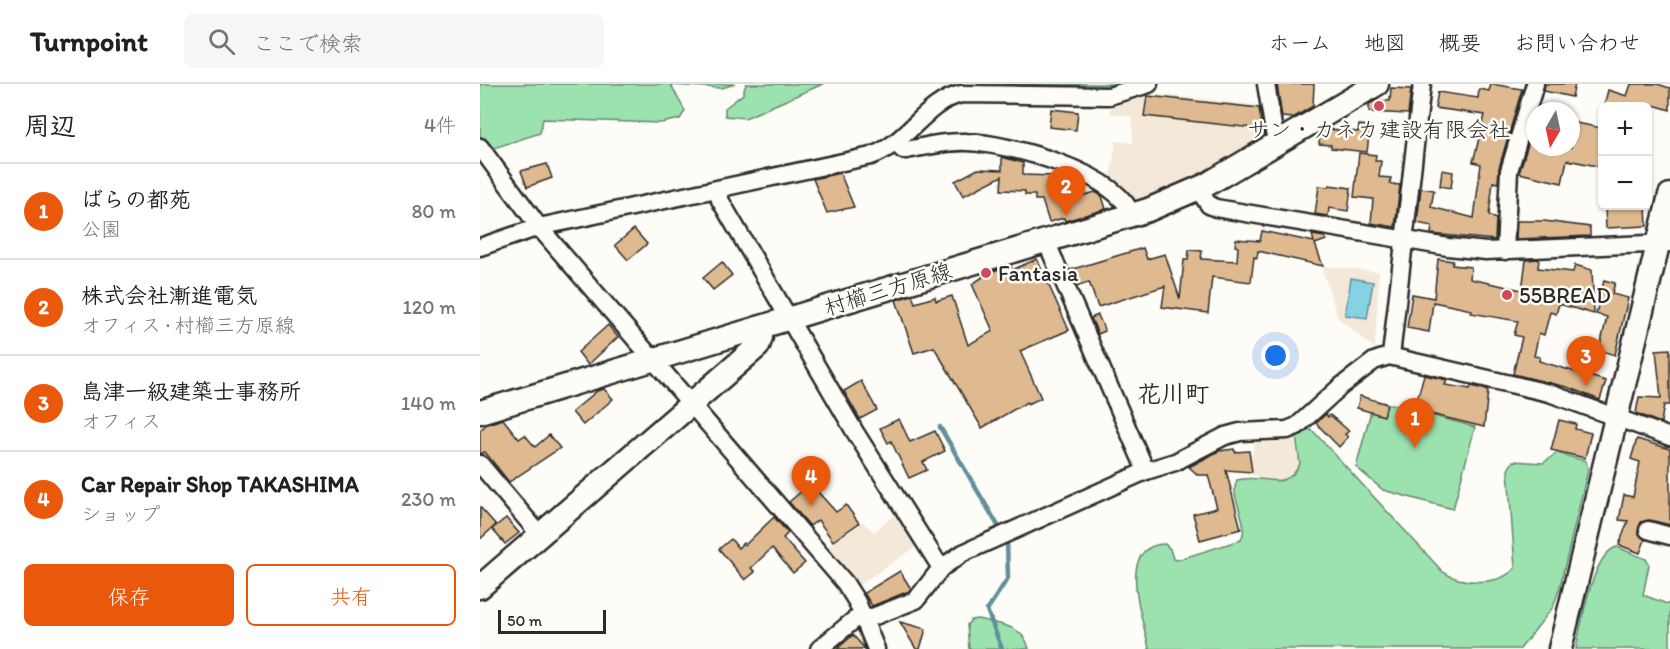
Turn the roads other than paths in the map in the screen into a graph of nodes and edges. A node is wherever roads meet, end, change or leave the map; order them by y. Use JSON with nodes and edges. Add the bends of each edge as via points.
{"nodes":[{"id":1,"x":1149,"y":84,"type":"edge"},
{"id":2,"x":1266,"y":84,"type":"edge"},
{"id":3,"x":1377,"y":84,"type":"edge"},
{"id":4,"x":1422,"y":84,"type":"edge"},
{"id":5,"x":1535,"y":84,"type":"edge"},
{"id":6,"x":1280,"y":142,"type":"junction"},
{"id":7,"x":896,"y":143,"type":"junction"},
{"id":8,"x":480,"y":147,"type":"edge"},
{"id":9,"x":718,"y":189,"type":"junction"},
{"id":10,"x":1198,"y":189,"type":"junction"},
{"id":11,"x":1670,"y":195,"type":"edge"},
{"id":12,"x":1132,"y":216,"type":"junction"},
{"id":13,"x":539,"y":227,"type":"junction"},
{"id":14,"x":1404,"y":240,"type":"junction"},
{"id":15,"x":1046,"y":242,"type":"junction"},
{"id":16,"x":1665,"y":243,"type":"edge"},
{"id":17,"x":480,"y":247,"type":"edge"},
{"id":18,"x":1505,"y":251,"type":"junction"},
{"id":19,"x":790,"y":319,"type":"junction"},
{"id":20,"x":758,"y":328,"type":"junction"},
{"id":21,"x":1391,"y":356,"type":"junction"},
{"id":22,"x":653,"y":360,"type":"junction"},
{"id":23,"x":692,"y":405,"type":"junction"},
{"id":24,"x":480,"y":412,"type":"edge"},
{"id":25,"x":1617,"y":418,"type":"junction"},
{"id":26,"x":1670,"y":437,"type":"edge"},
{"id":27,"x":480,"y":464,"type":"edge"},
{"id":28,"x":1146,"y":471,"type":"junction"},
{"id":29,"x":1648,"y":530,"type":"dead end"},
{"id":30,"x":540,"y":535,"type":"junction"},
{"id":31,"x":1670,"y":536,"type":"edge"},
{"id":32,"x":941,"y":568,"type":"junction"},
{"id":33,"x":480,"y":586,"type":"edge"},
{"id":34,"x":865,"y":618,"type":"junction"},
{"id":35,"x":819,"y":649,"type":"edge"},
{"id":36,"x":876,"y":649,"type":"edge"},
{"id":37,"x":1560,"y":649,"type":"edge"}],
"edges":[{"from":1,"to":7,"type":"street","via":[[1109,96],[961,94],[943,101]]},
{"from":2,"to":6,"type":"street","via":[[1274,132]]},
{"from":3,"to":6,"type":"main road","name":"村櫛三方原線"},
{"from":4,"to":14,"type":"street"},
{"from":5,"to":18,"type":"street","via":[[1509,171]]},
{"from":6,"to":10,"type":"main road","name":"村櫛三方原線"},
{"from":7,"to":9,"type":"street","via":[[871,156]]},
{"from":7,"to":12,"type":"street","via":[[907,150],[954,142],[979,143],[1062,163],[1082,171],[1128,203]]},
{"from":8,"to":13,"type":"street"},
{"from":9,"to":13,"type":"street"},
{"from":9,"to":19,"type":"street","via":[[720,200]]},
{"from":10,"to":12,"type":"main road","name":"村櫛三方原線"},
{"from":10,"to":14,"type":"street","via":[[1209,205],[1216,208]]},
{"from":11,"to":16,"type":"main road"},
{"from":12,"to":15,"type":"main road","name":"村櫛三方原線"},
{"from":13,"to":17,"type":"street"},
{"from":13,"to":22,"type":"street"},
{"from":14,"to":18,"type":"street"},
{"from":14,"to":21,"type":"street"},
{"from":15,"to":19,"type":"main road","name":"村櫛三方原線"},
{"from":15,"to":28,"type":"street"},
{"from":16,"to":18,"type":"street"},
{"from":16,"to":25,"type":"main road"},
{"from":19,"to":20,"type":"main road","name":"村櫛三方原線"},
{"from":19,"to":32,"type":"street","via":[[855,432]]},
{"from":20,"to":22,"type":"main road","name":"村櫛三方原線"},
{"from":20,"to":23,"type":"main road","via":[[758,346]]},
{"from":21,"to":25,"type":"street","via":[[1549,393]]},
{"from":21,"to":28,"type":"street","via":[[1374,361],[1297,426],[1225,436],[1176,462]]},
{"from":22,"to":23,"type":"street"},
{"from":22,"to":24,"type":"main road","name":"村櫛三方原線"},
{"from":23,"to":30,"type":"main road"},
{"from":23,"to":34,"type":"street","via":[[844,583]]},
{"from":25,"to":26,"type":"street"},
{"from":25,"to":37,"type":"main road"},
{"from":27,"to":30,"type":"street"},
{"from":28,"to":32,"type":"street","via":[[963,553]]},
{"from":29,"to":31,"type":"street"},
{"from":30,"to":33,"type":"main road"},
{"from":32,"to":34,"type":"street","via":[[916,600]]},
{"from":34,"to":35,"type":"street","via":[[854,620]]},
{"from":34,"to":36,"type":"street"}]}
